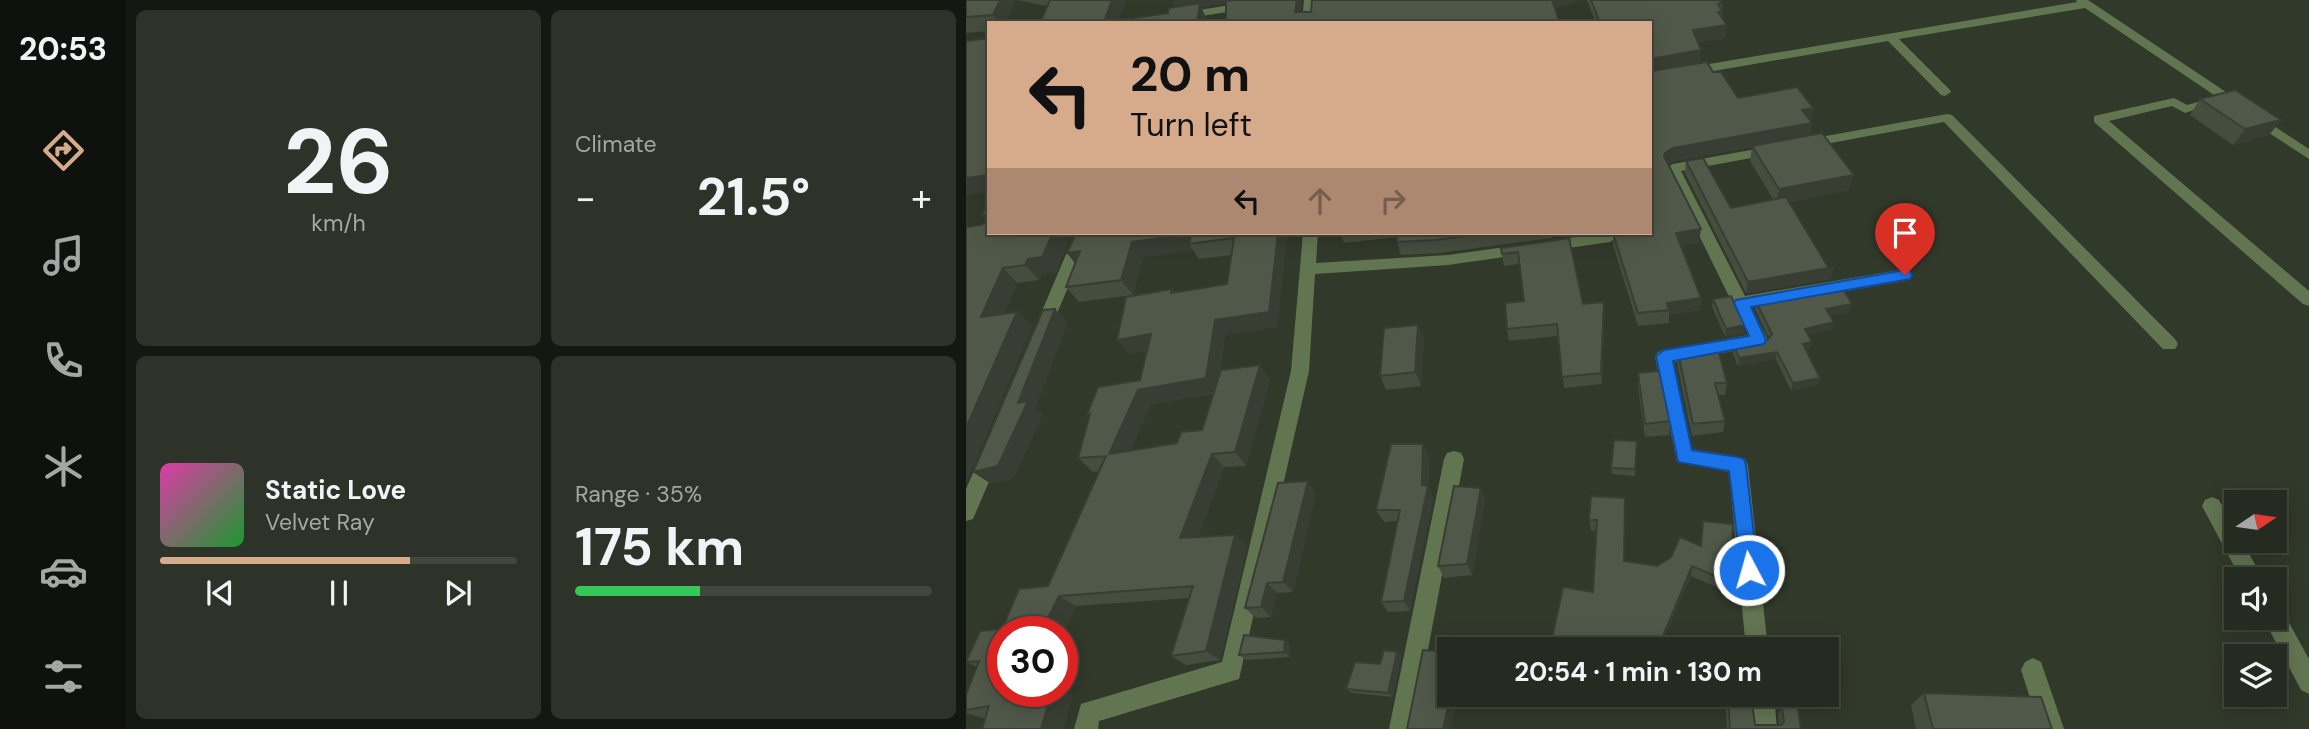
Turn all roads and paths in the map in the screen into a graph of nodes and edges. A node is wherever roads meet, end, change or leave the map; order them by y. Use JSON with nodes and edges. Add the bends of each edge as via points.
{"nodes":[{"id":1,"x":1284,"y":0,"type":"edge"},
{"id":2,"x":1309,"y":0,"type":"edge"},
{"id":3,"x":2084,"y":2,"type":"edge"},
{"id":4,"x":1169,"y":16,"type":"edge"},
{"id":5,"x":1144,"y":21,"type":"edge"},
{"id":6,"x":1308,"y":21,"type":"edge"},
{"id":7,"x":1891,"y":38,"type":"junction"},
{"id":8,"x":1652,"y":78,"type":"edge"},
{"id":9,"x":1945,"y":92,"type":"dead end"},
{"id":10,"x":2227,"y":99,"type":"junction"},
{"id":11,"x":2309,"y":155,"type":"edge"},
{"id":12,"x":1082,"y":235,"type":"edge"},
{"id":13,"x":1310,"y":235,"type":"edge"},
{"id":14,"x":1610,"y":237,"type":"edge"},
{"id":15,"x":1309,"y":269,"type":"junction"},
{"id":16,"x":1905,"y":275,"type":"dead end"},
{"id":17,"x":2309,"y":300,"type":"edge"},
{"id":18,"x":1741,"y":303,"type":"junction"},
{"id":19,"x":2169,"y":344,"type":"dead end"},
{"id":20,"x":1035,"y":347,"type":"edge"},
{"id":21,"x":998,"y":436,"type":"edge"},
{"id":22,"x":1454,"y":459,"type":"dead end"},
{"id":23,"x":2212,"y":506,"type":"dead end"},
{"id":24,"x":966,"y":512,"type":"edge"},
{"id":25,"x":2245,"y":567,"type":"edge"},
{"id":26,"x":2281,"y":630,"type":"edge"},
{"id":27,"x":1756,"y":637,"type":"edge"},
{"id":28,"x":2032,"y":670,"type":"dead end"},
{"id":29,"x":2309,"y":682,"type":"edge"},
{"id":30,"x":1763,"y":707,"type":"edge"},
{"id":31,"x":1086,"y":729,"type":"edge"},
{"id":32,"x":1401,"y":729,"type":"edge"},
{"id":33,"x":1765,"y":729,"type":"edge"},
{"id":34,"x":2052,"y":729,"type":"edge"}],
"edges":[{"from":1,"to":4,"type":"street"},
{"from":2,"to":6,"type":"street"},
{"from":3,"to":7,"type":"street"},
{"from":3,"to":10,"type":"street"},
{"from":4,"to":5,"type":"street"},
{"from":7,"to":8,"type":"street"},
{"from":7,"to":9,"type":"street"},
{"from":10,"to":11,"type":"street"},
{"from":10,"to":17,"type":"street","via":[[2185,110],[2174,102],[2099,119]]},
{"from":12,"to":20,"type":"street"},
{"from":13,"to":15,"type":"street"},
{"from":14,"to":15,"type":"street","via":[[1474,257]]},
{"from":15,"to":31,"type":"street","via":[[1300,371],[1231,671],[1089,712]]},
{"from":16,"to":18,"type":"street"},
{"from":18,"to":19,"type":"street","via":[[1674,168],[1947,118]]},
{"from":18,"to":27,"type":"street","via":[[1759,340],[1664,356],[1684,456],[1738,465]]},
{"from":21,"to":24,"type":"street"},
{"from":22,"to":32,"type":"street"},
{"from":23,"to":25,"type":"street"},
{"from":26,"to":29,"type":"street"},
{"from":28,"to":34,"type":"street"},
{"from":30,"to":33,"type":"street"}]}
